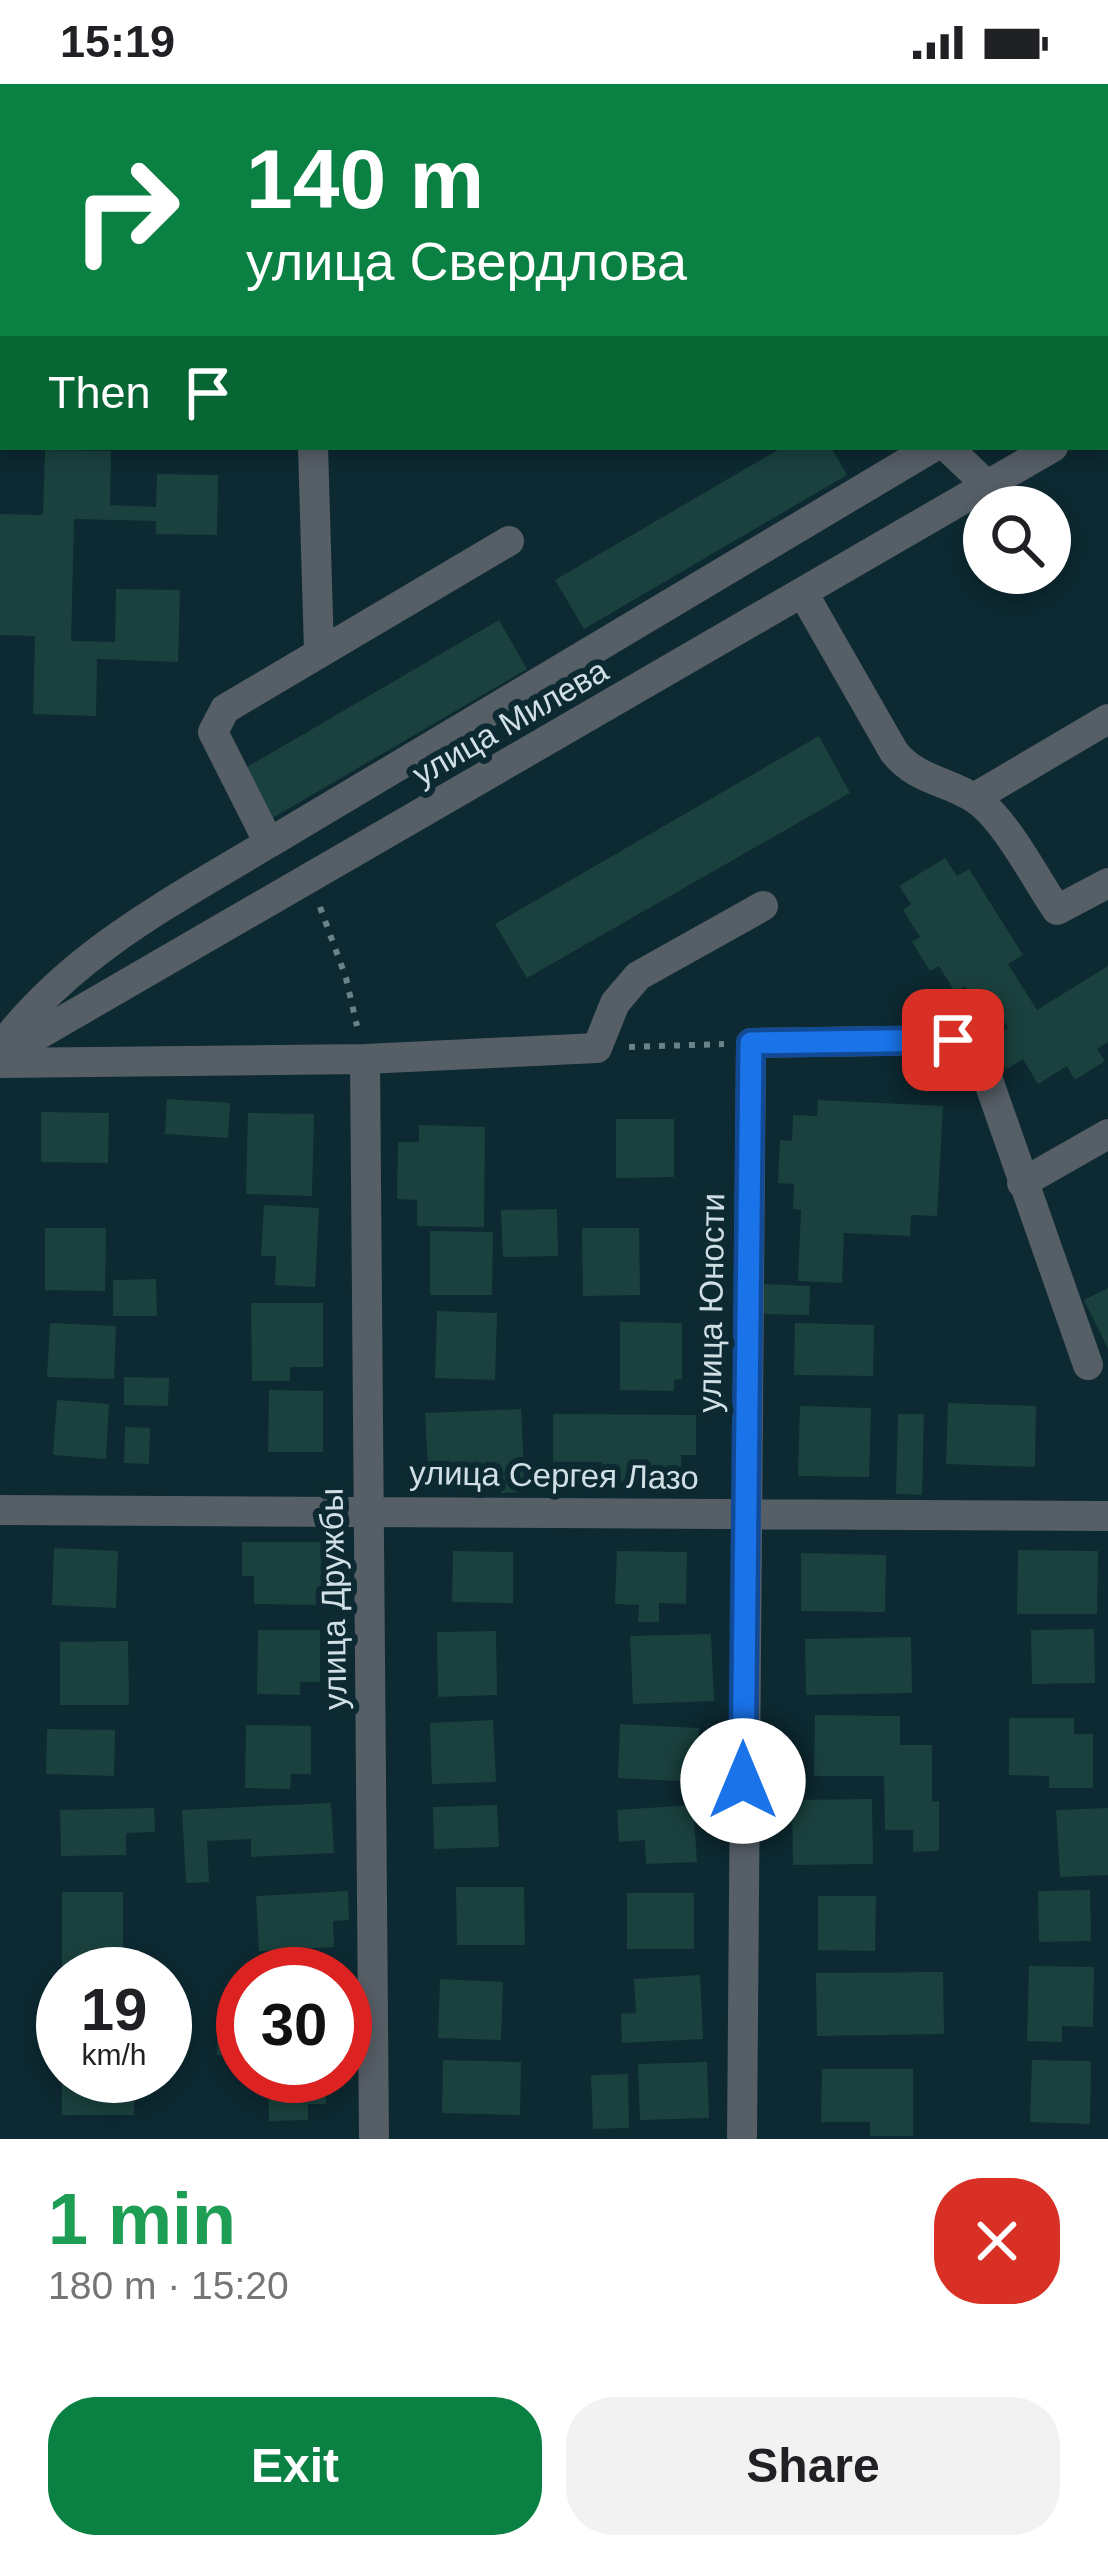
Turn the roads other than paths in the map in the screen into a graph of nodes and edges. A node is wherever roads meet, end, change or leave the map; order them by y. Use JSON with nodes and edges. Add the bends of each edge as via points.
{"nodes":[{"id":1,"x":313,"y":450,"type":"edge"},
{"id":2,"x":928,"y":450,"type":"edge"},
{"id":3,"x":950,"y":450,"type":"edge"},
{"id":4,"x":1048,"y":450,"type":"edge"},
{"id":5,"x":988,"y":485,"type":"junction"},
{"id":6,"x":508,"y":542,"type":"dead end"},
{"id":7,"x":803,"y":593,"type":"junction"},
{"id":8,"x":319,"y":650,"type":"junction"},
{"id":9,"x":1108,"y":719,"type":"edge"},
{"id":10,"x":974,"y":798,"type":"junction"},
{"id":11,"x":269,"y":843,"type":"junction"},
{"id":12,"x":1108,"y":883,"type":"edge"},
{"id":13,"x":763,"y":906,"type":"dead end"},
{"id":14,"x":0,"y":1056,"type":"edge"},
{"id":15,"x":365,"y":1059,"type":"junction"},
{"id":16,"x":1108,"y":1134,"type":"edge"},
{"id":17,"x":1022,"y":1184,"type":"junction"},
{"id":18,"x":1088,"y":1365,"type":"dead end"},
{"id":19,"x":368,"y":1509,"type":"junction"},
{"id":20,"x":0,"y":1510,"type":"edge"},
{"id":21,"x":745,"y":1513,"type":"junction"},
{"id":22,"x":1108,"y":1516,"type":"edge"},
{"id":23,"x":374,"y":2139,"type":"edge"},
{"id":24,"x":742,"y":2139,"type":"edge"}],
"edges":[{"from":1,"to":8,"type":"street"},
{"from":2,"to":11,"type":"street"},
{"from":3,"to":5,"type":"street"},
{"from":4,"to":5,"type":"street","name":"улица Милева"},
{"from":5,"to":7,"type":"street","name":"улица Милева"},
{"from":6,"to":8,"type":"street"},
{"from":7,"to":10,"type":"street","via":[[908,770]]},
{"from":7,"to":14,"type":"street","name":"улица Милева"},
{"from":8,"to":11,"type":"street","via":[[215,722],[221,754]]},
{"from":9,"to":10,"type":"street"},
{"from":10,"to":12,"type":"street","via":[[1057,910]]},
{"from":11,"to":14,"type":"street","via":[[66,975]]},
{"from":13,"to":15,"type":"street","via":[[638,976],[615,1003],[597,1048]]},
{"from":14,"to":15,"type":"street"},
{"from":15,"to":19,"type":"street","name":"улица Дружбы"},
{"from":16,"to":17,"type":"street"},
{"from":17,"to":18,"type":"street"},
{"from":17,"to":21,"type":"street","name":"улица Юности","via":[[979,1054],[968,1043],[751,1043]]},
{"from":19,"to":20,"type":"street","name":"улица Сергея Лазо"},
{"from":19,"to":21,"type":"street","name":"улица Сергея Лазо"},
{"from":19,"to":23,"type":"street","name":"улица Дружбы"},
{"from":21,"to":22,"type":"street","name":"улица Сергея Лазо"},
{"from":21,"to":24,"type":"street","name":"улица Юности"}]}
